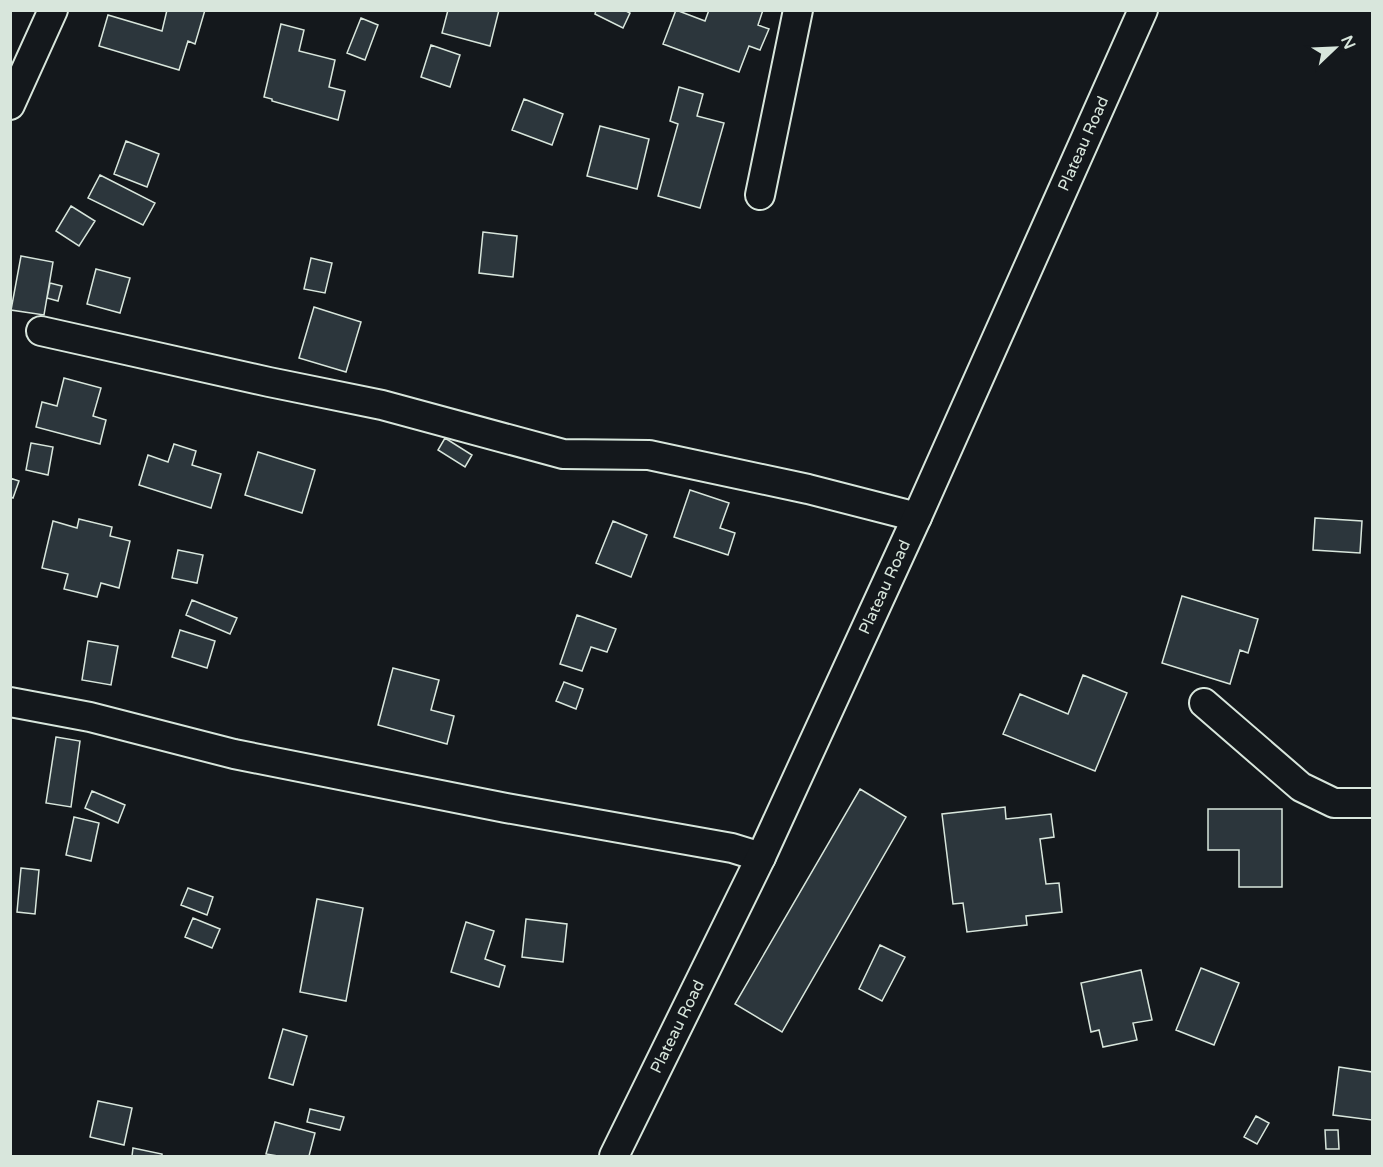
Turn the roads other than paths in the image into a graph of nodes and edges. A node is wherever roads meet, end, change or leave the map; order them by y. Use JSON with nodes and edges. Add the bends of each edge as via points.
{"nodes":[{"id":1,"x":53,"y":10,"type":"edge"},
{"id":2,"x":798,"y":10,"type":"edge"},
{"id":3,"x":1143,"y":10,"type":"edge"},
{"id":4,"x":10,"y":105,"type":"edge"},
{"id":5,"x":759,"y":195,"type":"dead end"},
{"id":6,"x":41,"y":331,"type":"dead end"},
{"id":7,"x":916,"y":517,"type":"junction"},
{"id":8,"x":10,"y":702,"type":"edge"},
{"id":9,"x":1204,"y":703,"type":"dead end"},
{"id":10,"x":1372,"y":803,"type":"edge"},
{"id":11,"x":761,"y":857,"type":"junction"},
{"id":12,"x":614,"y":1156,"type":"edge"}],
"edges":[{"from":1,"to":4,"type":"street"},
{"from":2,"to":5,"type":"street"},
{"from":3,"to":7,"type":"street","name":"Plateau Road"},
{"from":6,"to":7,"type":"street","via":[[382,405],[563,454],[649,455]]},
{"from":7,"to":11,"type":"street","name":"Plateau Road"},
{"from":8,"to":11,"type":"street","via":[[90,717],[234,754],[732,848]]},
{"from":9,"to":10,"type":"street","via":[[1301,787],[1334,803]]},
{"from":11,"to":12,"type":"street","name":"Plateau Road"}]}
